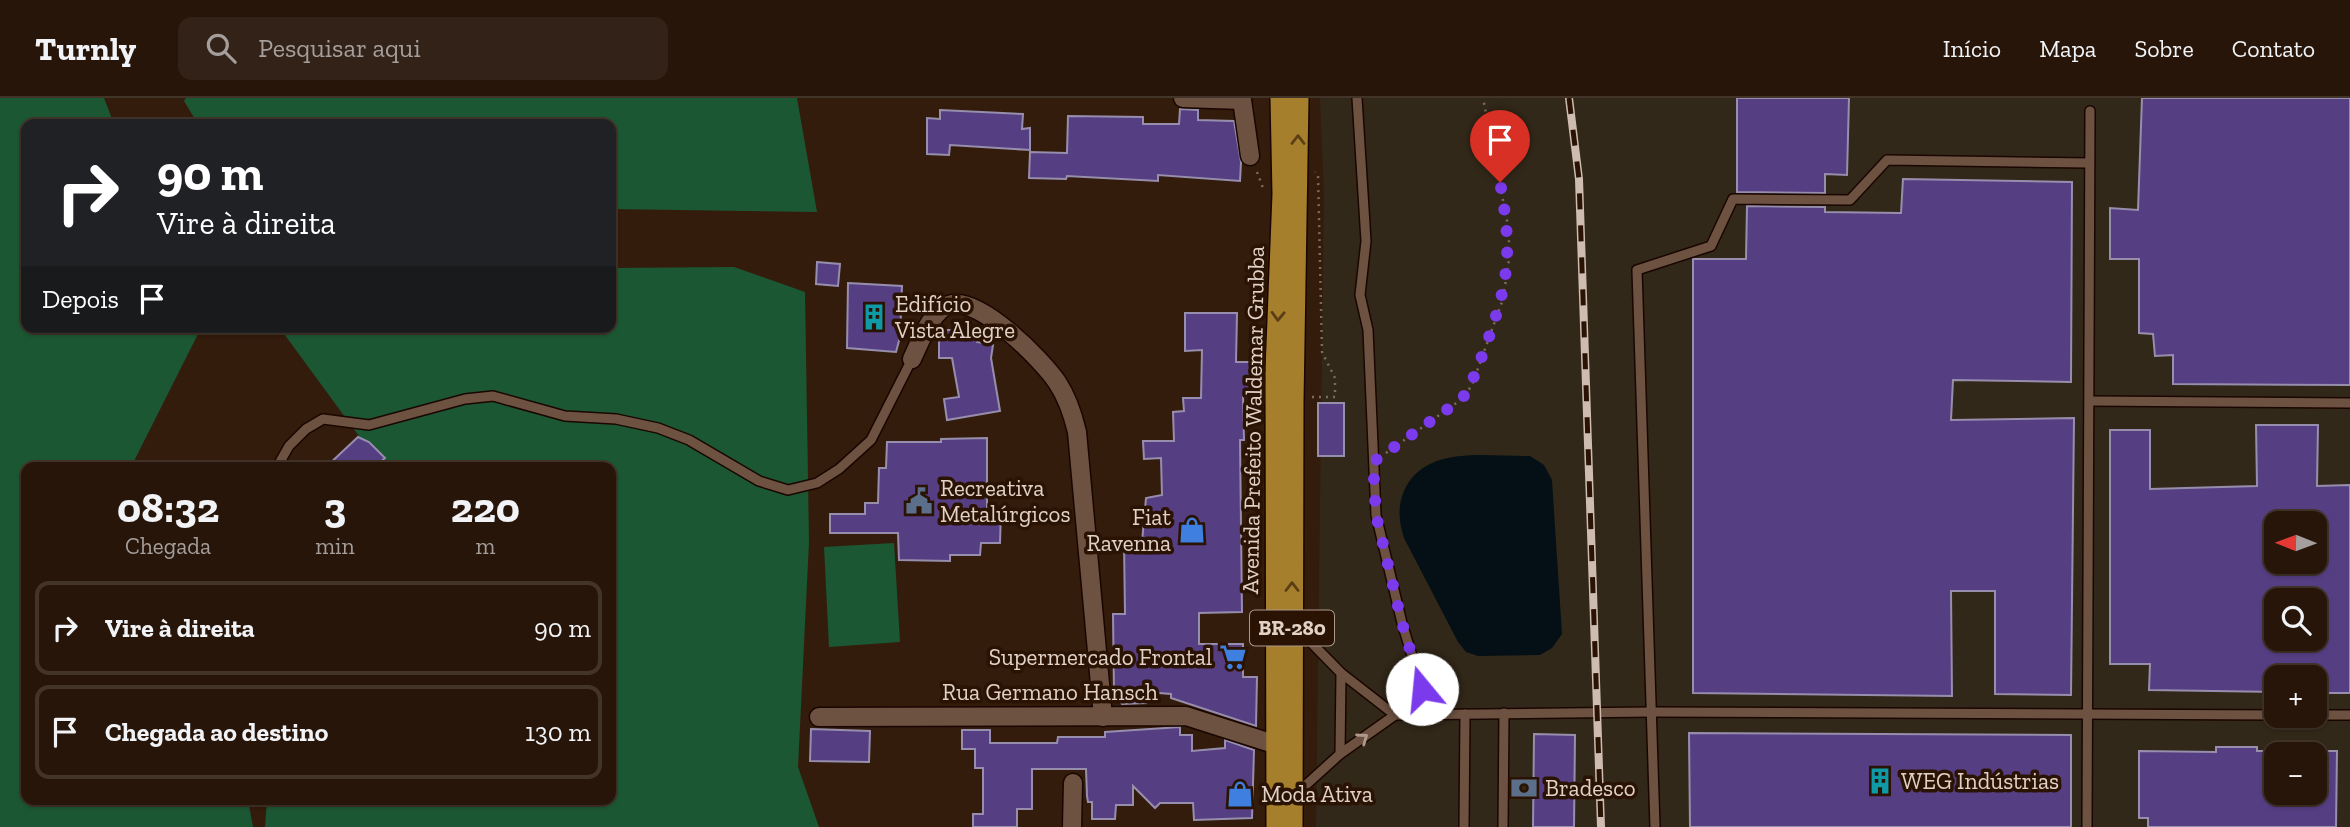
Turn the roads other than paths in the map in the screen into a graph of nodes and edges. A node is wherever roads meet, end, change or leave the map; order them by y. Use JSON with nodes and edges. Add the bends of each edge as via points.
{"nodes":[{"id":1,"x":1183,"y":98,"type":"edge"},
{"id":2,"x":1281,"y":98,"type":"edge"},
{"id":3,"x":1298,"y":98,"type":"edge"},
{"id":4,"x":1357,"y":98,"type":"edge"},
{"id":5,"x":2090,"y":111,"type":"dead end"},
{"id":6,"x":1250,"y":156,"type":"dead end"},
{"id":7,"x":2090,"y":163,"type":"junction"},
{"id":8,"x":912,"y":359,"type":"joint"},
{"id":9,"x":2090,"y":401,"type":"junction"},
{"id":10,"x":2350,"y":403,"type":"edge"},
{"id":11,"x":280,"y":462,"type":"edge"},
{"id":12,"x":1292,"y":623,"type":"junction"},
{"id":13,"x":1341,"y":673,"type":"junction"},
{"id":14,"x":1652,"y":712,"type":"junction"},
{"id":15,"x":1504,"y":713,"type":"junction"},
{"id":16,"x":2089,"y":713,"type":"junction"},
{"id":17,"x":1465,"y":714,"type":"junction"},
{"id":18,"x":1395,"y":715,"type":"junction"},
{"id":19,"x":1430,"y":715,"type":"junction"},
{"id":20,"x":2264,"y":715,"type":"edge"},
{"id":21,"x":2327,"y":715,"type":"edge"},
{"id":22,"x":2350,"y":715,"type":"edge"},
{"id":23,"x":820,"y":717,"type":"dead end"},
{"id":24,"x":1103,"y":717,"type":"junction"},
{"id":25,"x":1277,"y":746,"type":"junction"},
{"id":26,"x":1340,"y":754,"type":"junction"},
{"id":27,"x":1073,"y":783,"type":"dead end"},
{"id":28,"x":1292,"y":797,"type":"junction"},
{"id":29,"x":1072,"y":827,"type":"edge"},
{"id":30,"x":1277,"y":827,"type":"edge"},
{"id":31,"x":1292,"y":827,"type":"edge"},
{"id":32,"x":1464,"y":827,"type":"edge"},
{"id":33,"x":1503,"y":827,"type":"edge"},
{"id":34,"x":1656,"y":827,"type":"edge"},
{"id":35,"x":2087,"y":827,"type":"edge"}],
"edges":[{"from":1,"to":6,"type":"street","via":[[1242,100]]},
{"from":2,"to":25,"type":"highway","name":"Avenida Prefeito Waldemar Grubba","number":"BR-280","one_way":true},
{"from":12,"to":3,"type":"highway","name":"Avenida Prefeito Waldemar Grubba","number":"BR-280","one_way":true},
{"from":4,"to":19,"type":"lane","via":[[1366,241],[1360,295],[1368,330],[1376,515]]},
{"from":5,"to":7,"type":"lane"},
{"from":7,"to":9,"type":"lane"},
{"from":7,"to":14,"type":"lane","via":[[1887,160],[1850,200],[1733,199],[1711,246],[1637,270]]},
{"from":8,"to":11,"type":"lane","via":[[871,440],[817,483],[788,490],[759,481],[689,440],[658,428],[616,419],[565,416],[493,396],[465,398],[369,425],[323,419],[306,429]]},
{"from":8,"to":24,"type":"street","via":[[937,313],[950,304],[979,309],[1057,382],[1077,432]]},
{"from":9,"to":10,"type":"lane"},
{"from":9,"to":16,"type":"lane"},
{"from":12,"to":13,"type":"lane"},
{"from":12,"to":28,"type":"highway","name":"Avenida Prefeito Waldemar Grubba","number":"BR-280"},
{"from":13,"to":18,"type":"lane"},
{"from":13,"to":26,"type":"lane"},
{"from":14,"to":15,"type":"lane"},
{"from":14,"to":16,"type":"lane"},
{"from":14,"to":34,"type":"lane"},
{"from":15,"to":17,"type":"lane"},
{"from":15,"to":33,"type":"lane"},
{"from":16,"to":20,"type":"lane"},
{"from":16,"to":35,"type":"lane"},
{"from":17,"to":19,"type":"lane"},
{"from":17,"to":32,"type":"lane"},
{"from":18,"to":19,"type":"lane"},
{"from":26,"to":18,"type":"lane","one_way":true},
{"from":21,"to":22,"type":"lane"},
{"from":23,"to":24,"type":"street","name":"Rua Germano Hansch"},
{"from":24,"to":25,"type":"street","name":"Rua Germano Hansch","via":[[1186,716]]},
{"from":25,"to":30,"type":"highway","name":"Avenida Prefeito Waldemar Grubba","number":"BR-280"},
{"from":26,"to":28,"type":"lane"},
{"from":27,"to":29,"type":"street"},
{"from":28,"to":31,"type":"highway","name":"Avenida Prefeito Waldemar Grubba","number":"BR-280"}]}
